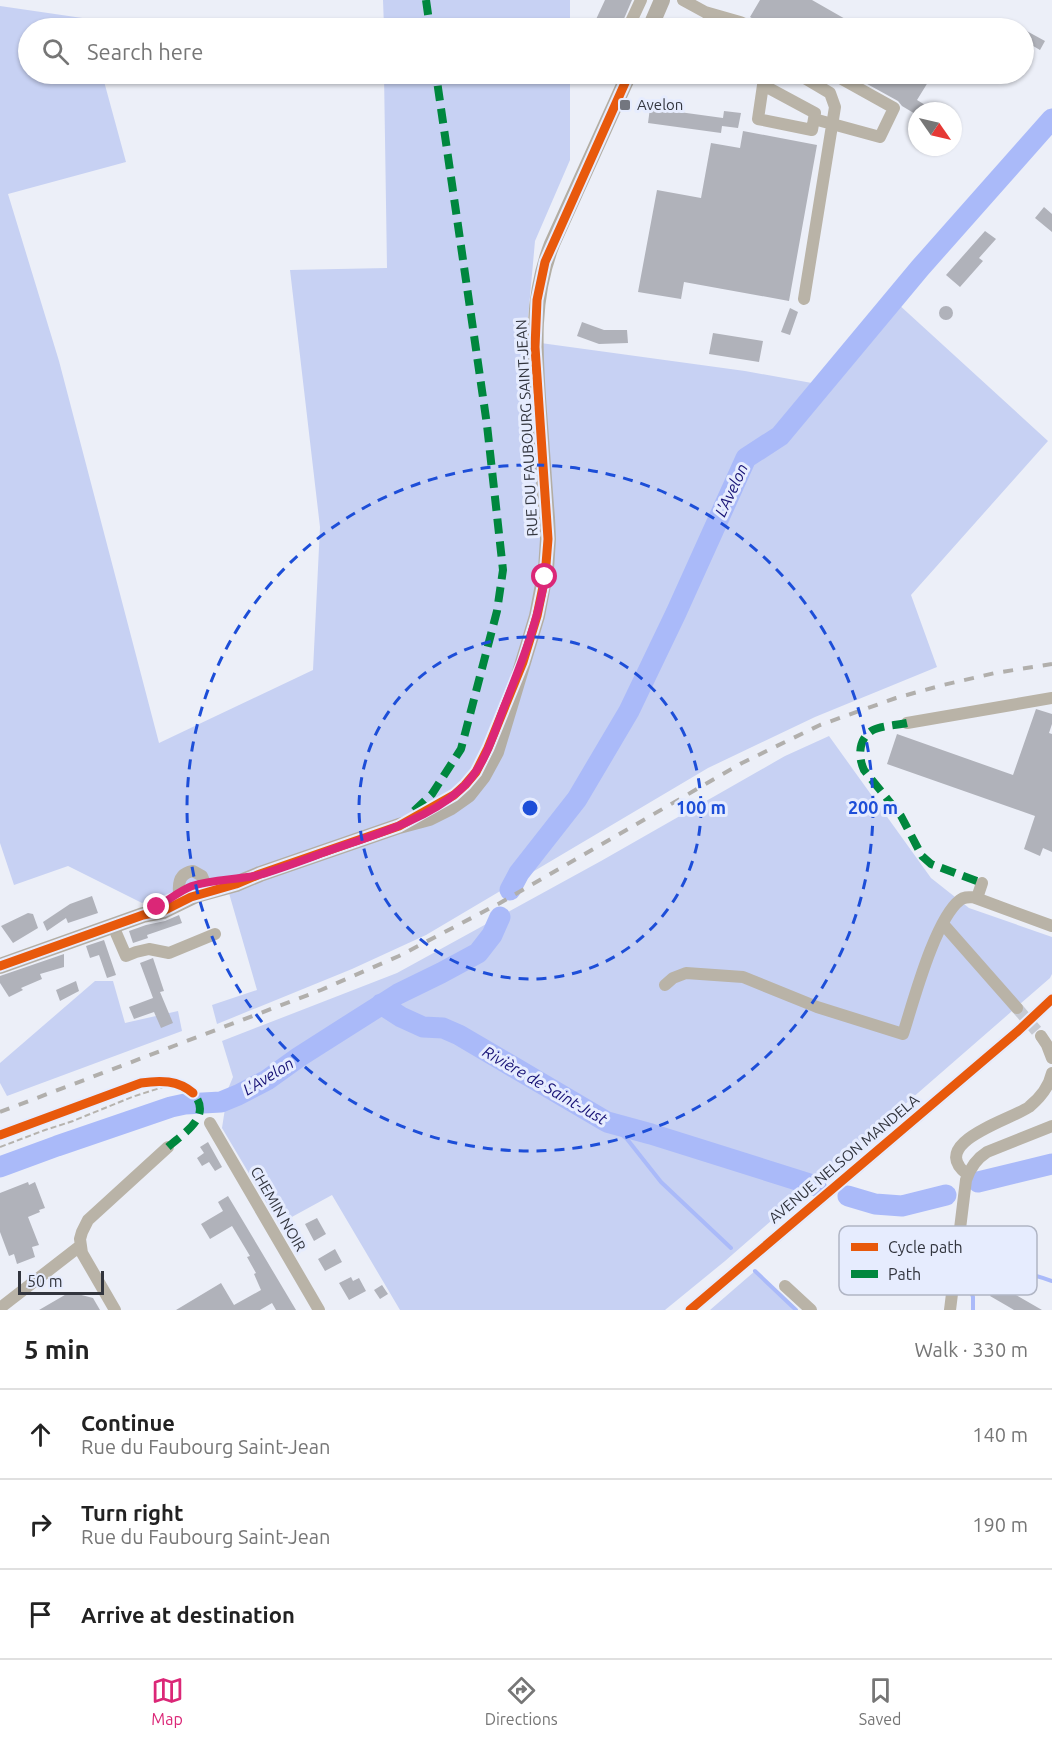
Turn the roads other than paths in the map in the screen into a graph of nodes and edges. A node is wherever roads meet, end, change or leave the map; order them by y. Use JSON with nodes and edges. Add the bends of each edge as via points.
{"nodes":[{"id":1,"x":640,"y":0,"type":"edge"},
{"id":2,"x":662,"y":0,"type":"edge"},
{"id":3,"x":683,"y":0,"type":"edge"},
{"id":4,"x":705,"y":12,"type":"junction"},
{"id":5,"x":632,"y":18,"type":"edge"},
{"id":6,"x":654,"y":18,"type":"edge"},
{"id":7,"x":712,"y":18,"type":"edge"},
{"id":8,"x":726,"y":18,"type":"edge"},
{"id":9,"x":624,"y":84,"type":"edge"},
{"id":10,"x":815,"y":84,"type":"edge"},
{"id":11,"x":851,"y":84,"type":"edge"},
{"id":12,"x":814,"y":119,"type":"junction"},
{"id":13,"x":833,"y":123,"type":"junction"},
{"id":14,"x":804,"y":299,"type":"dead end"},
{"id":15,"x":1052,"y":698,"type":"edge"},
{"id":16,"x":907,"y":723,"type":"dead end"},
{"id":17,"x":982,"y":883,"type":"dead end"},
{"id":18,"x":202,"y":889,"type":"junction"},
{"id":19,"x":977,"y":898,"type":"junction"},
{"id":20,"x":143,"y":915,"type":"junction"},
{"id":21,"x":943,"y":924,"type":"junction"},
{"id":22,"x":113,"y":926,"type":"junction"},
{"id":23,"x":1052,"y":926,"type":"edge"},
{"id":24,"x":215,"y":934,"type":"dead end"},
{"id":25,"x":0,"y":966,"type":"edge"},
{"id":26,"x":665,"y":985,"type":"dead end"},
{"id":27,"x":1052,"y":999,"type":"edge"},
{"id":28,"x":1017,"y":1008,"type":"tunnel mouth"},
{"id":29,"x":1052,"y":1008,"type":"edge"},
{"id":30,"x":1018,"y":1030,"type":"junction"},
{"id":31,"x":1041,"y":1036,"type":"tunnel mouth"},
{"id":32,"x":1052,"y":1058,"type":"edge"},
{"id":33,"x":1052,"y":1073,"type":"edge"},
{"id":34,"x":210,"y":1123,"type":"dead end"},
{"id":35,"x":1052,"y":1126,"type":"edge"},
{"id":36,"x":168,"y":1147,"type":"dead end"},
{"id":37,"x":968,"y":1175,"type":"junction"},
{"id":38,"x":961,"y":1226,"type":"edge"},
{"id":39,"x":80,"y":1246,"type":"junction"},
{"id":40,"x":785,"y":1286,"type":"dead end"},
{"id":41,"x":952,"y":1295,"type":"edge"},
{"id":42,"x":0,"y":1308,"type":"edge"},
{"id":43,"x":115,"y":1310,"type":"edge"},
{"id":44,"x":319,"y":1310,"type":"edge"},
{"id":45,"x":690,"y":1310,"type":"edge"},
{"id":46,"x":811,"y":1310,"type":"edge"},
{"id":47,"x":950,"y":1310,"type":"edge"}],
"edges":[{"from":1,"to":5,"type":"street"},
{"from":2,"to":6,"type":"main road"},
{"from":3,"to":4,"type":"street"},
{"from":4,"to":7,"type":"street"},
{"from":4,"to":8,"type":"street"},
{"from":9,"to":18,"type":"main road","name":"RUE DU FAUBOURG SAINT-JEAN","via":[[552,244],[538,290],[536,357],[548,549],[542,596],[523,662],[480,764],[470,780],[448,799],[399,826],[228,887]]},
{"from":10,"to":13,"type":"street","via":[[833,98]]},
{"from":11,"to":13,"type":"street","via":[[894,108],[880,137]]},
{"from":12,"to":12,"type":"street","via":[[815,113],[763,85],[758,119],[812,130]]},
{"from":12,"to":13,"type":"street"},
{"from":13,"to":14,"type":"street"},
{"from":15,"to":16,"type":"street"},
{"from":17,"to":19,"type":"street"},
{"from":18,"to":20,"type":"main road","name":"RUE DU FAUBOURG SAINT-JEAN","via":[[163,911]]},
{"from":18,"to":20,"type":"main road","name":"RUE DU FAUBOURG SAINT-JEAN","via":[[179,892]]},
{"from":19,"to":21,"type":"street","via":[[961,899]]},
{"from":19,"to":23,"type":"street"},
{"from":20,"to":22,"type":"main road","name":"RUE DU FAUBOURG SAINT-JEAN"},
{"from":21,"to":26,"type":"street","via":[[903,1034],[817,1007],[743,977],[686,973]]},
{"from":21,"to":28,"type":"street"},
{"from":22,"to":24,"type":"street","via":[[126,956],[149,949],[169,953]]},
{"from":22,"to":25,"type":"main road","name":"RUE DU FAUBOURG SAINT-JEAN"},
{"from":27,"to":30,"type":"street","name":"AVENUE NELSON MANDELA"},
{"from":29,"to":30,"type":"street","name":"AVENUE NELSON MANDELA"},
{"from":30,"to":45,"type":"street","name":"AVENUE NELSON MANDELA"},
{"from":31,"to":32,"type":"street"},
{"from":33,"to":37,"type":"street","via":[[1048,1087],[1030,1106],[962,1144],[957,1163]]},
{"from":34,"to":44,"type":"street","name":"CHEMIN NOIR"},
{"from":35,"to":37,"type":"street","via":[[987,1152]]},
{"from":36,"to":39,"type":"street","via":[[92,1215],[82,1232]]},
{"from":37,"to":38,"type":"street"},
{"from":39,"to":42,"type":"street"},
{"from":39,"to":43,"type":"street"},
{"from":40,"to":46,"type":"street"},
{"from":41,"to":47,"type":"street"}]}
